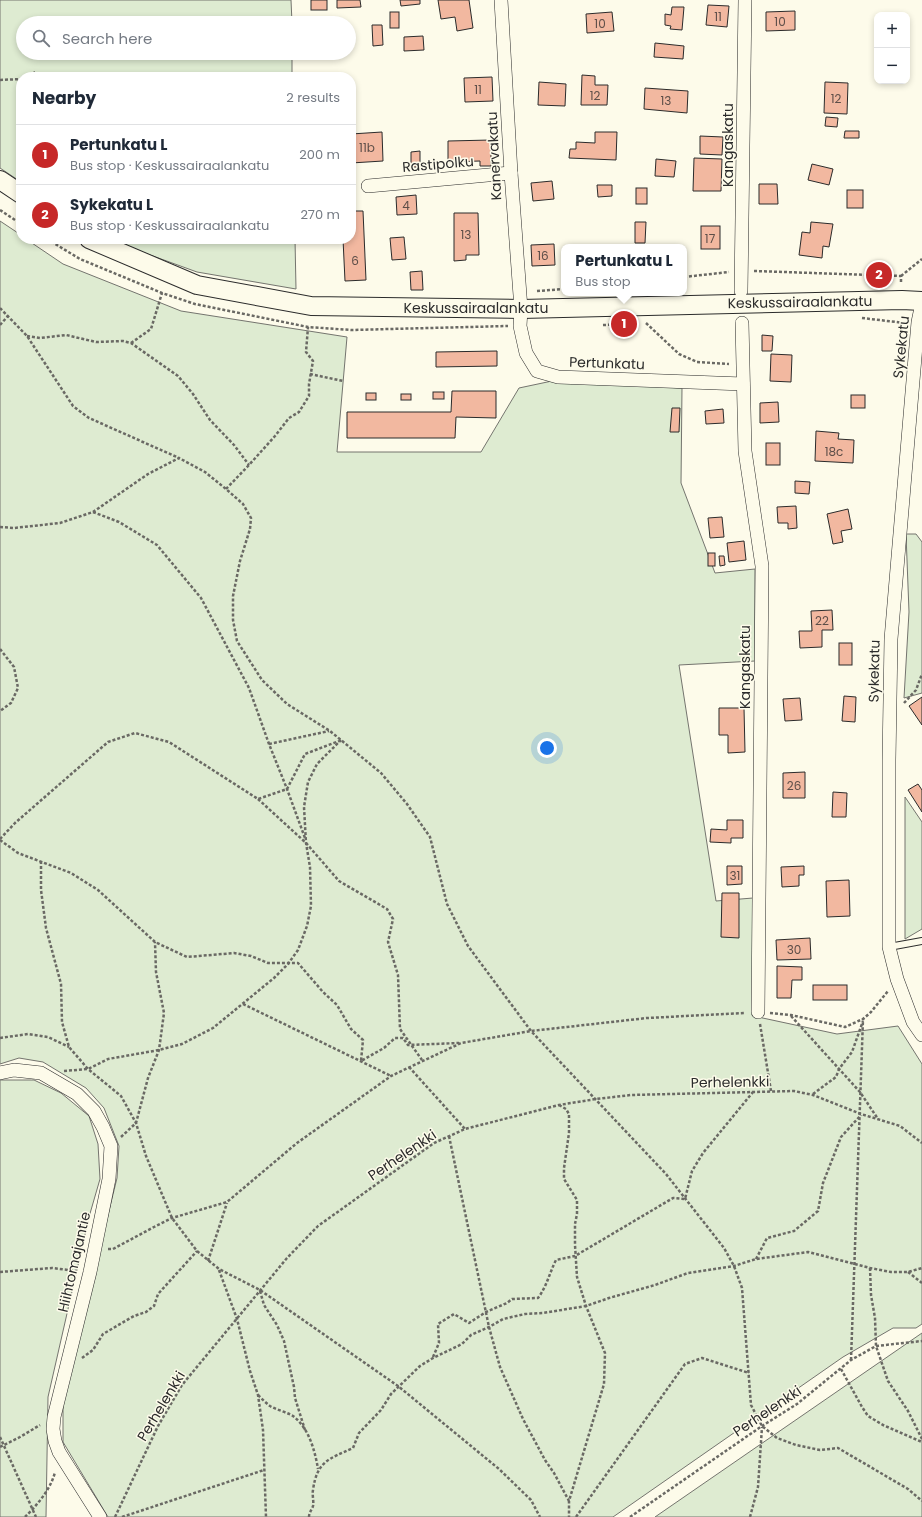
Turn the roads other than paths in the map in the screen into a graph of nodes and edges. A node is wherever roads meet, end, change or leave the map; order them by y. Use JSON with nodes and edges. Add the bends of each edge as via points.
{"nodes":[{"id":1,"x":501,"y":0,"type":"edge"},
{"id":2,"x":745,"y":0,"type":"edge"},
{"id":3,"x":511,"y":173,"type":"junction"},
{"id":4,"x":0,"y":180,"type":"edge"},
{"id":5,"x":368,"y":186,"type":"dead end"},
{"id":6,"x":16,"y":191,"type":"edge"},
{"id":7,"x":101,"y":244,"type":"edge"},
{"id":8,"x":741,"y":291,"type":"dead end"},
{"id":9,"x":520,"y":301,"type":"junction"},
{"id":10,"x":922,"y":302,"type":"edge"},
{"id":11,"x":742,"y":323,"type":"dead end"},
{"id":12,"x":743,"y":384,"type":"junction"},
{"id":13,"x":922,"y":941,"type":"edge"},
{"id":14,"x":889,"y":947,"type":"junction"},
{"id":15,"x":758,"y":1012,"type":"road end"},
{"id":16,"x":922,"y":1035,"type":"edge"},
{"id":17,"x":0,"y":1073,"type":"edge"},
{"id":18,"x":100,"y":1517,"type":"edge"}],
"edges":[{"from":1,"to":3,"type":"street","name":"Kanervakatu"},
{"from":2,"to":8,"type":"street","name":"Kangaskatu"},
{"from":3,"to":5,"type":"street","name":"Rastipolku"},
{"from":3,"to":9,"type":"street","name":"Kanervakatu"},
{"from":4,"to":6,"type":"street"},
{"from":7,"to":9,"type":"street","name":"Keskussairaalankatu","via":[[197,285],[312,306]]},
{"from":9,"to":10,"type":"street","name":"Keskussairaalankatu"},
{"from":9,"to":12,"type":"street","name":"Pertunkatu","via":[[520,326],[526,353],[537,371],[558,377]]},
{"from":10,"to":14,"type":"street","name":"Sykekatu","via":[[918,322],[891,639]]},
{"from":11,"to":12,"type":"street","name":"Kangaskatu"},
{"from":12,"to":15,"type":"street","name":"Kangaskatu","via":[[745,451],[762,566]]},
{"from":13,"to":14,"type":"lane"},
{"from":14,"to":16,"type":"street","name":"Sykekatu","via":[[897,979],[913,1022]]},
{"from":17,"to":18,"type":"street","name":"Hiihtomajantie","via":[[14,1070],[41,1073],[77,1094],[94,1111],[111,1146],[109,1179],[90,1272],[53,1429],[60,1452]]}]}
